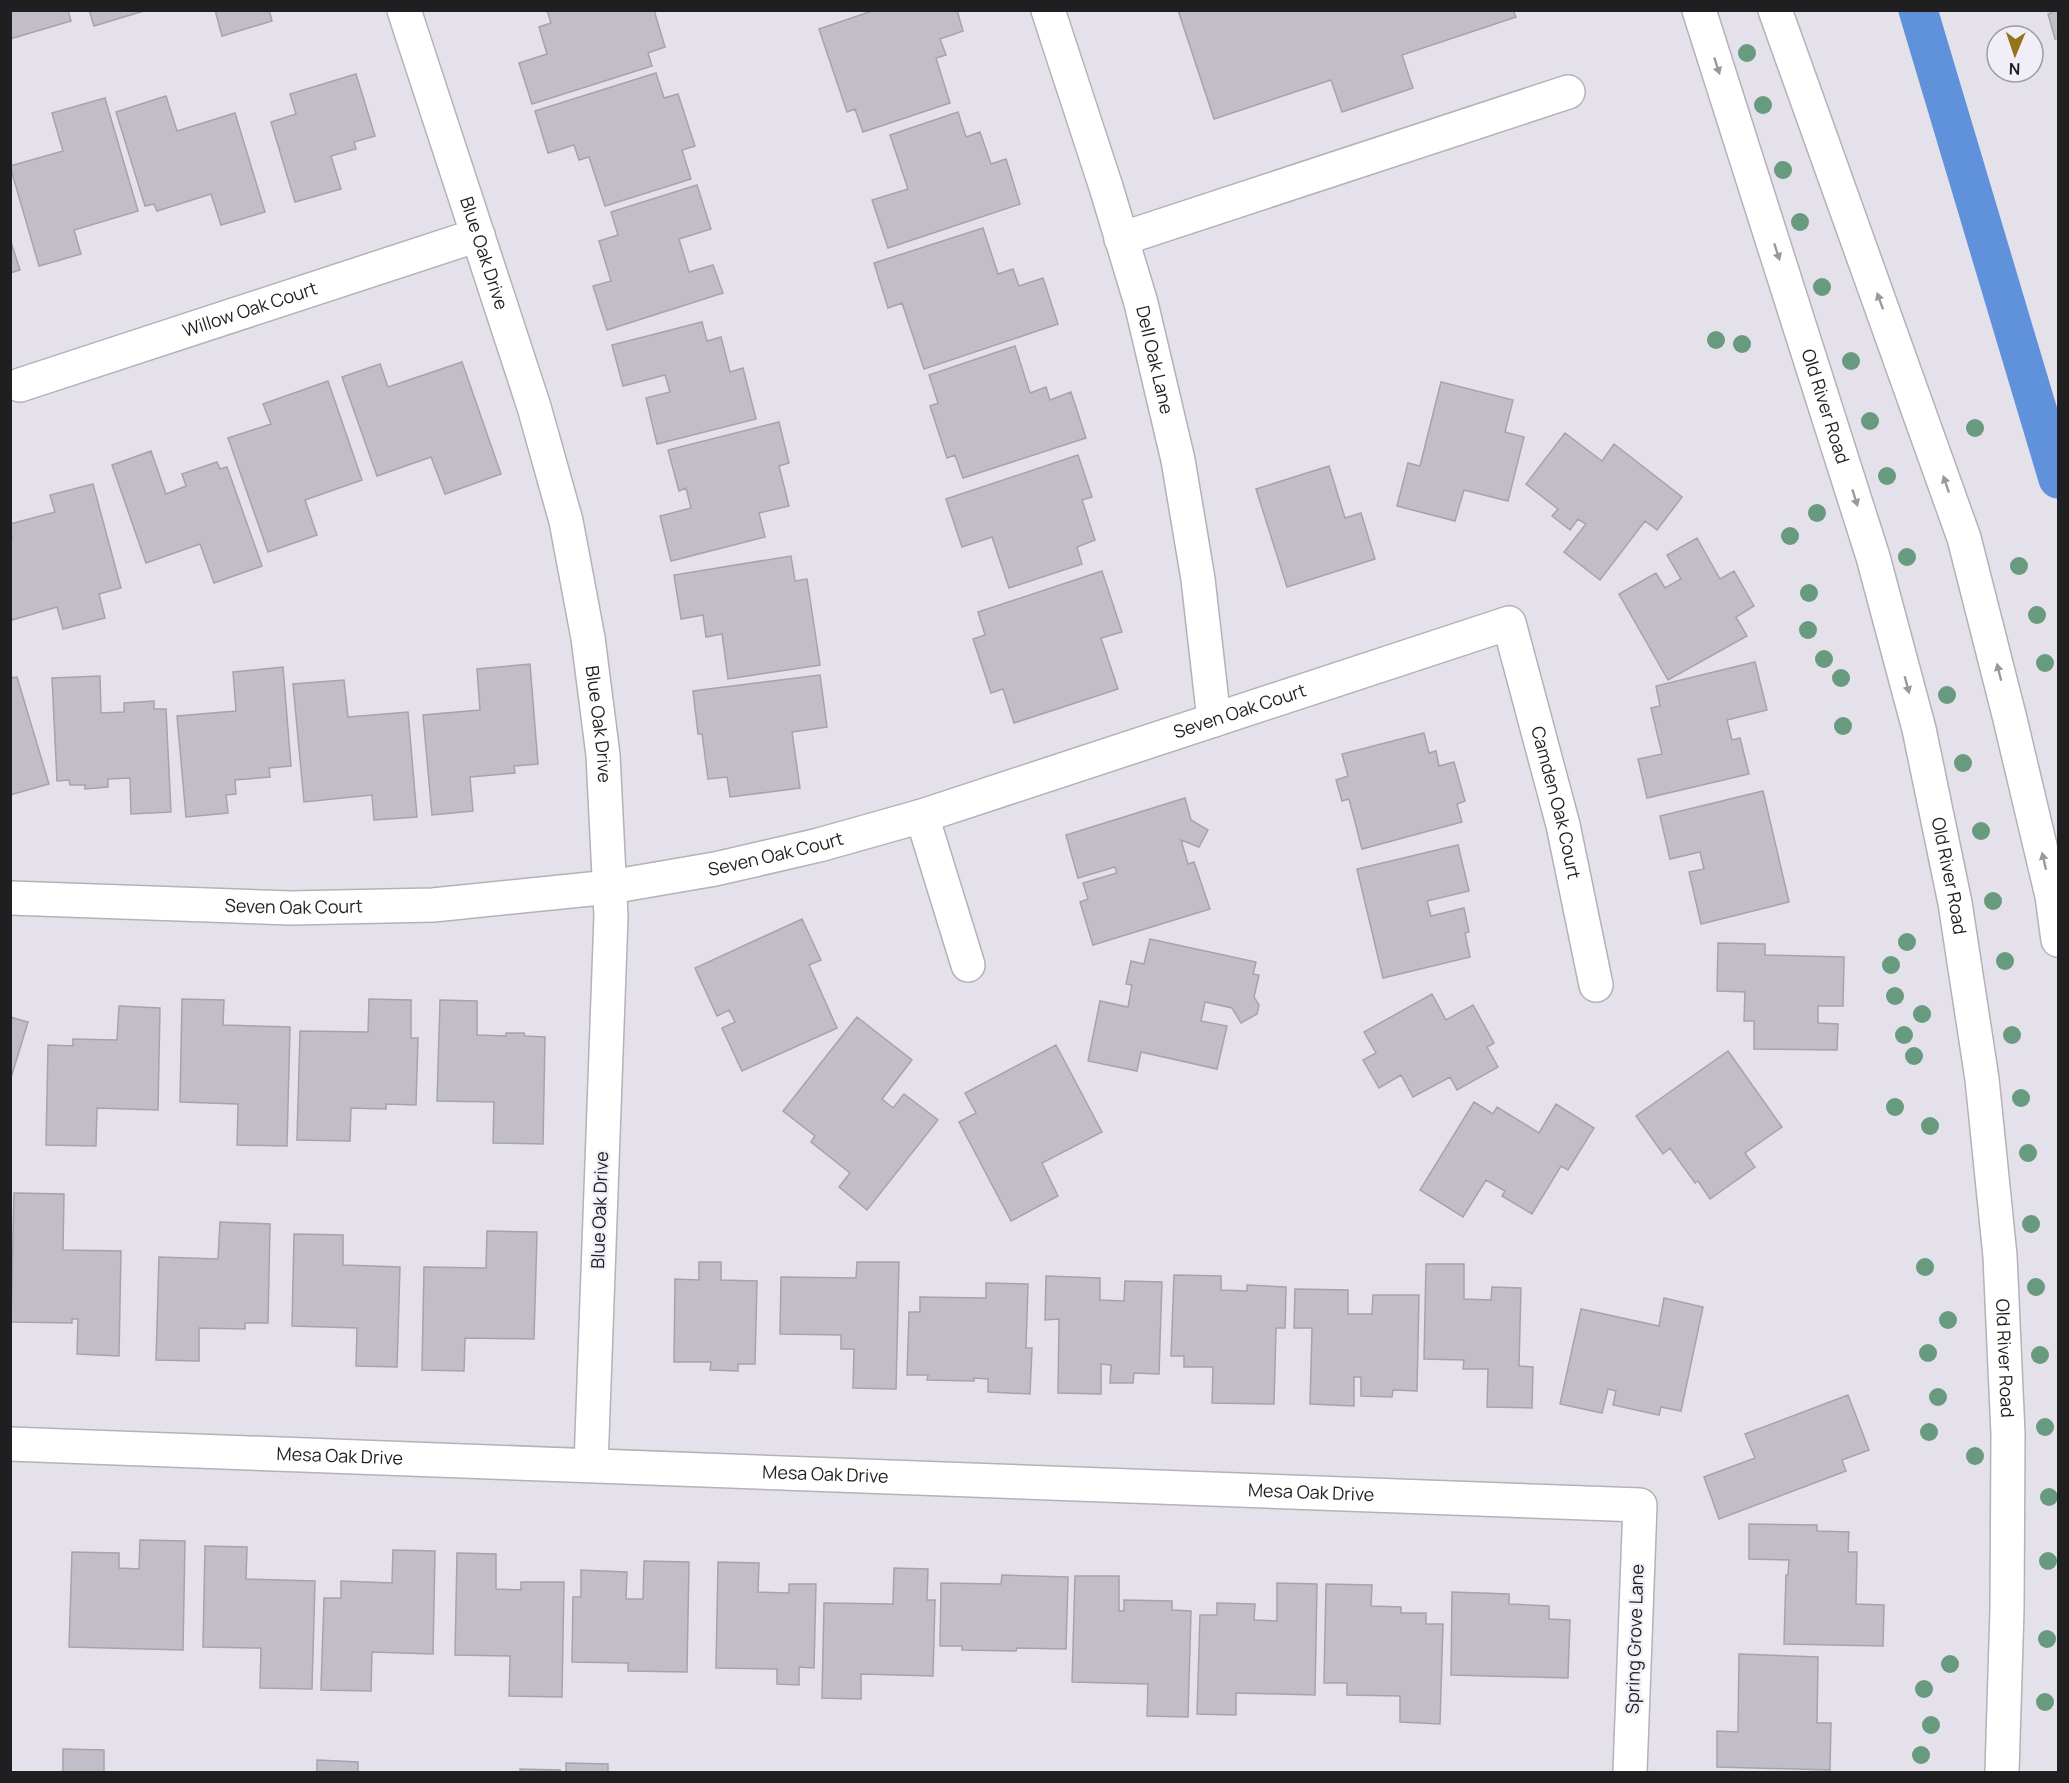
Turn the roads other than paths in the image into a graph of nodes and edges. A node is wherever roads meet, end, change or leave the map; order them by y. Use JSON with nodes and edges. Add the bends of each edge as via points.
{"nodes":[{"id":1,"x":404,"y":10,"type":"edge"},
{"id":2,"x":1048,"y":10,"type":"edge"},
{"id":3,"x":1699,"y":10,"type":"edge"},
{"id":4,"x":1775,"y":10,"type":"edge"},
{"id":5,"x":1568,"y":92,"type":"dead end"},
{"id":6,"x":478,"y":235,"type":"junction"},
{"id":7,"x":1122,"y":239,"type":"junction"},
{"id":8,"x":20,"y":385,"type":"dead end"},
{"id":9,"x":1509,"y":623,"type":"joint"},
{"id":10,"x":1214,"y":720,"type":"junction"},
{"id":11,"x":922,"y":816,"type":"junction"},
{"id":12,"x":610,"y":887,"type":"junction"},
{"id":13,"x":10,"y":898,"type":"edge"},
{"id":14,"x":2058,"y":940,"type":"edge"},
{"id":15,"x":968,"y":965,"type":"dead end"},
{"id":16,"x":1596,"y":985,"type":"dead end"},
{"id":17,"x":10,"y":1444,"type":"edge"},
{"id":18,"x":591,"y":1465,"type":"junction"},
{"id":19,"x":1640,"y":1505,"type":"joint"},
{"id":20,"x":1630,"y":1773,"type":"edge"},
{"id":21,"x":2002,"y":1773,"type":"edge"}],
"edges":[{"from":1,"to":6,"type":"street","name":"Blue Oak Drive"},
{"from":2,"to":7,"type":"street","name":"Dell Oak Lane"},
{"from":3,"to":21,"type":"street","name":"Old River Road","one_way":true,"via":[[1874,557],[1919,729],[1955,903],[1982,1079],[2000,1256],[2008,1434]]},
{"from":14,"to":4,"type":"street","one_way":true,"via":[[2052,896],[1964,538]]},
{"from":5,"to":7,"type":"street"},
{"from":6,"to":8,"type":"street","name":"Willow Oak Court"},
{"from":6,"to":12,"type":"street","name":"Blue Oak Drive","via":[[566,521],[588,638],[603,755]]},
{"from":7,"to":10,"type":"street","name":"Dell Oak Lane","via":[[1178,460],[1198,579]]},
{"from":9,"to":10,"type":"street","name":"Seven Oak Court"},
{"from":9,"to":16,"type":"street","name":"Camden Oak Court","via":[[1563,825]]},
{"from":10,"to":11,"type":"street","name":"Seven Oak Court"},
{"from":11,"to":12,"type":"street","name":"Seven Oak Court","via":[[715,869]]},
{"from":11,"to":15,"type":"street"},
{"from":12,"to":13,"type":"street","name":"Seven Oak Court","via":[[434,905],[303,908]]},
{"from":12,"to":18,"type":"street","name":"Blue Oak Drive"},
{"from":17,"to":18,"type":"street","name":"Mesa Oak Drive"},
{"from":18,"to":19,"type":"street","name":"Mesa Oak Drive"},
{"from":19,"to":20,"type":"street","name":"Spring Grove Lane"}]}
